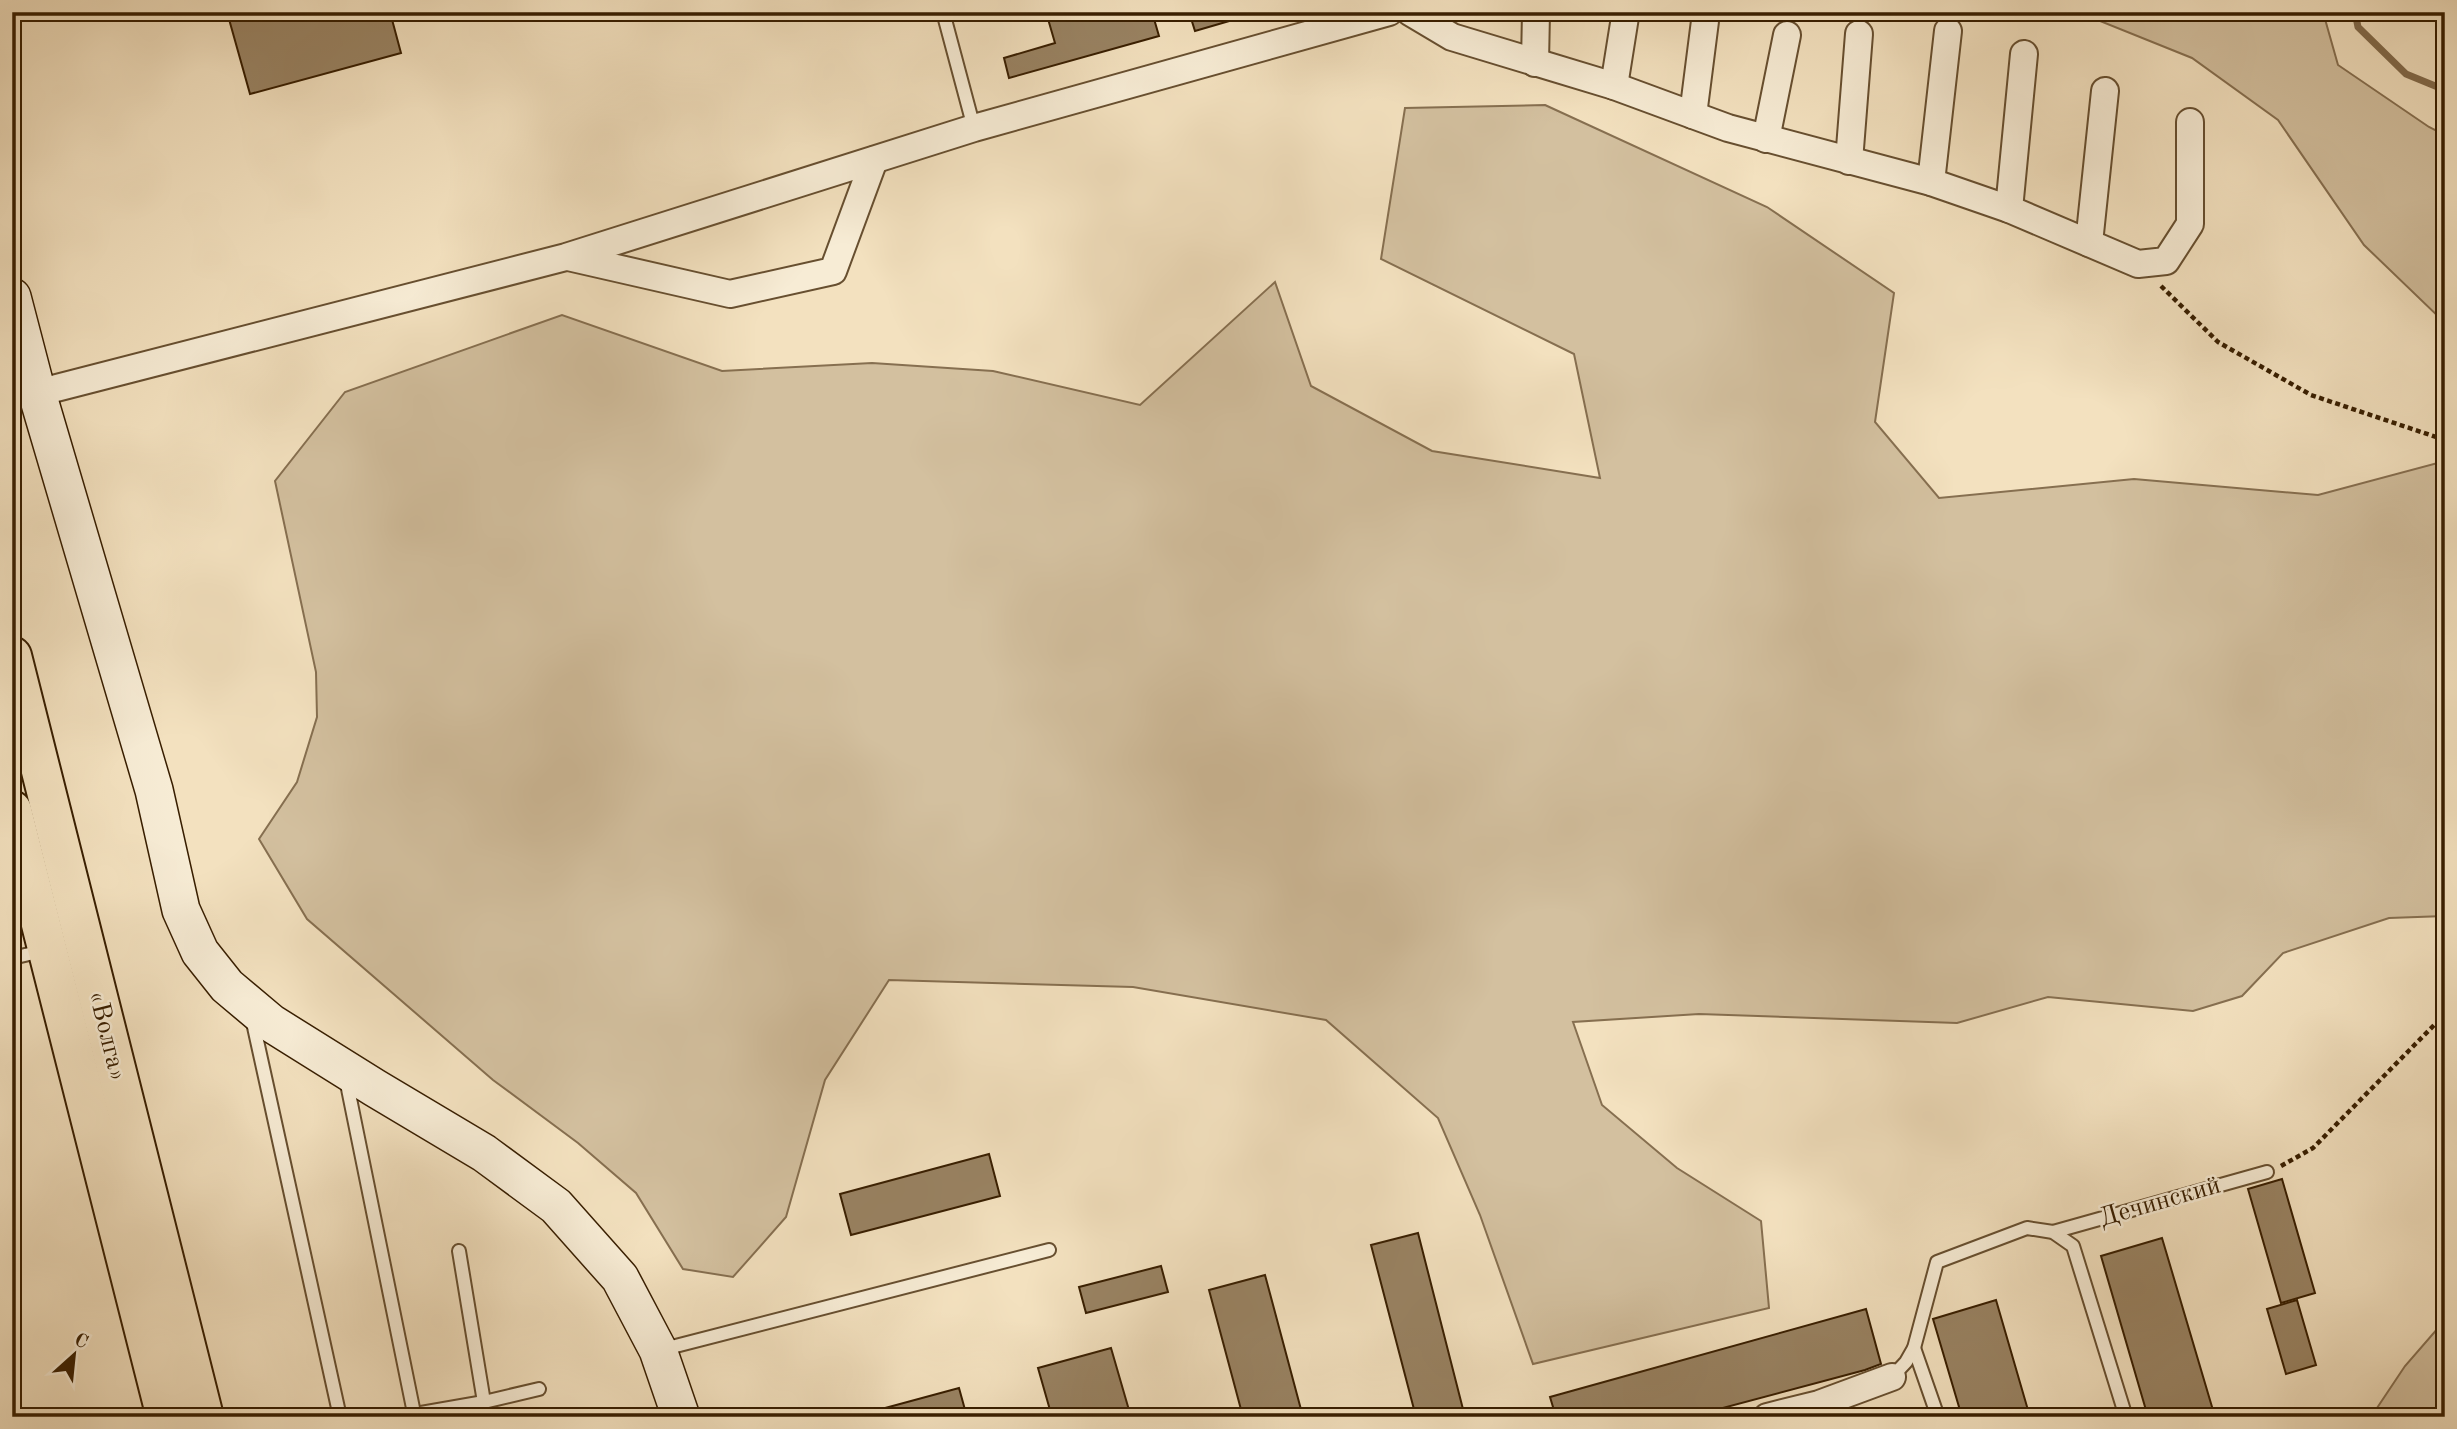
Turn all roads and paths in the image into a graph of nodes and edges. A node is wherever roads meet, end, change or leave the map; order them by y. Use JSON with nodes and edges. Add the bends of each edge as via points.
{"nodes":[{"id":1,"x":943,"y":12,"type":"edge"},
{"id":2,"x":1389,"y":12,"type":"edge"},
{"id":3,"x":1410,"y":12,"type":"edge"},
{"id":4,"x":1536,"y":12,"type":"edge"},
{"id":5,"x":1625,"y":17,"type":"dead end"},
{"id":6,"x":1704,"y":21,"type":"dead end"},
{"id":7,"x":1948,"y":32,"type":"dead end"},
{"id":8,"x":1859,"y":34,"type":"dead end"},
{"id":9,"x":1787,"y":35,"type":"dead end"},
{"id":10,"x":2024,"y":54,"type":"dead end"},
{"id":11,"x":1535,"y":63,"type":"junction"},
{"id":12,"x":1614,"y":86,"type":"junction"},
{"id":13,"x":2105,"y":91,"type":"dead end"},
{"id":14,"x":1693,"y":116,"type":"junction"},
{"id":15,"x":2190,"y":122,"type":"dead end"},
{"id":16,"x":974,"y":128,"type":"junction"},
{"id":17,"x":1766,"y":139,"type":"junction"},
{"id":18,"x":874,"y":160,"type":"junction"},
{"id":19,"x":1849,"y":161,"type":"junction"},
{"id":20,"x":1931,"y":182,"type":"junction"},
{"id":21,"x":2009,"y":209,"type":"junction"},
{"id":22,"x":2089,"y":243,"type":"junction"},
{"id":23,"x":566,"y":257,"type":"junction"},
{"id":24,"x":2138,"y":264,"type":"junction"},
{"id":25,"x":12,"y":297,"type":"edge"},
{"id":26,"x":37,"y":393,"type":"junction"},
{"id":27,"x":2445,"y":440,"type":"edge"},
{"id":28,"x":12,"y":656,"type":"edge"},
{"id":29,"x":12,"y":810,"type":"edge"},
{"id":30,"x":29,"y":954,"type":"edge"},
{"id":31,"x":249,"y":1004,"type":"junction"},
{"id":32,"x":2445,"y":1014,"type":"edge"},
{"id":33,"x":344,"y":1069,"type":"junction"},
{"id":34,"x":2267,"y":1172,"type":"joint"},
{"id":35,"x":2053,"y":1232,"type":"junction"},
{"id":36,"x":1049,"y":1250,"type":"dead end"},
{"id":37,"x":459,"y":1251,"type":"dead end"},
{"id":38,"x":1914,"y":1348,"type":"junction"},
{"id":39,"x":658,"y":1350,"type":"junction"},
{"id":40,"x":1892,"y":1377,"type":"joint"},
{"id":41,"x":539,"y":1389,"type":"dead end"},
{"id":42,"x":484,"y":1402,"type":"junction"},
{"id":43,"x":1821,"y":1410,"type":"edge"},
{"id":44,"x":414,"y":1413,"type":"junction"},
{"id":45,"x":166,"y":1417,"type":"edge"},
{"id":46,"x":204,"y":1417,"type":"edge"},
{"id":47,"x":340,"y":1417,"type":"edge"},
{"id":48,"x":398,"y":1417,"type":"edge"},
{"id":49,"x":681,"y":1417,"type":"edge"},
{"id":50,"x":1767,"y":1417,"type":"edge"},
{"id":51,"x":1938,"y":1417,"type":"edge"},
{"id":52,"x":2126,"y":1417,"type":"edge"}],
"edges":[{"from":1,"to":16,"type":"lane"},
{"from":2,"to":16,"type":"street"},
{"from":3,"to":11,"type":"street","via":[[1452,37]]},
{"from":4,"to":11,"type":"street"},
{"from":5,"to":12,"type":"street"},
{"from":6,"to":14,"type":"street"},
{"from":7,"to":20,"type":"street"},
{"from":8,"to":19,"type":"street"},
{"from":9,"to":17,"type":"street"},
{"from":10,"to":21,"type":"street"},
{"from":11,"to":12,"type":"street"},
{"from":12,"to":14,"type":"street"},
{"from":13,"to":22,"type":"street"},
{"from":14,"to":17,"type":"street"},
{"from":15,"to":24,"type":"street","via":[[2190,223],[2166,261]]},
{"from":16,"to":18,"type":"street"},
{"from":17,"to":19,"type":"street"},
{"from":18,"to":23,"type":"street"},
{"from":18,"to":23,"type":"street","via":[[833,271],[730,294]]},
{"from":19,"to":20,"type":"street"},
{"from":20,"to":21,"type":"street"},
{"from":21,"to":22,"type":"street"},
{"from":22,"to":24,"type":"street"},
{"from":23,"to":26,"type":"street"},
{"from":24,"to":27,"type":"path","via":[[2218,342],[2311,394]]},
{"from":25,"to":26,"type":"street"},
{"from":26,"to":31,"type":"street","via":[[154,790],[181,910],[200,952],[227,986]]},
{"from":28,"to":46,"type":"highway","name":"«Волга»"},
{"from":29,"to":30,"type":"highway","name":"«Волга»"},
{"from":30,"to":45,"type":"highway","name":"«Волга»"},
{"from":31,"to":33,"type":"street"},
{"from":31,"to":47,"type":"lane"},
{"from":32,"to":34,"type":"path","via":[[2313,1148]]},
{"from":33,"to":39,"type":"street","via":[[484,1153],[556,1206],[620,1278]]},
{"from":33,"to":44,"type":"lane"},
{"from":34,"to":35,"type":"lane","name":"Дечинский"},
{"from":35,"to":38,"type":"lane","name":"Дечинский","via":[[2027,1227],[1937,1262]]},
{"from":35,"to":52,"type":"lane","name":"Дечинский","via":[[2073,1246]]},
{"from":36,"to":39,"type":"lane"},
{"from":37,"to":42,"type":"lane"},
{"from":38,"to":40,"type":"lane","name":"Дечинский"},
{"from":38,"to":51,"type":"lane"},
{"from":39,"to":49,"type":"street"},
{"from":40,"to":43,"type":"street","name":"Дечинский"},
{"from":41,"to":42,"type":"lane"},
{"from":42,"to":44,"type":"lane"},
{"from":43,"to":50,"type":"street","name":"Дечинский"},
{"from":44,"to":48,"type":"lane"}]}
